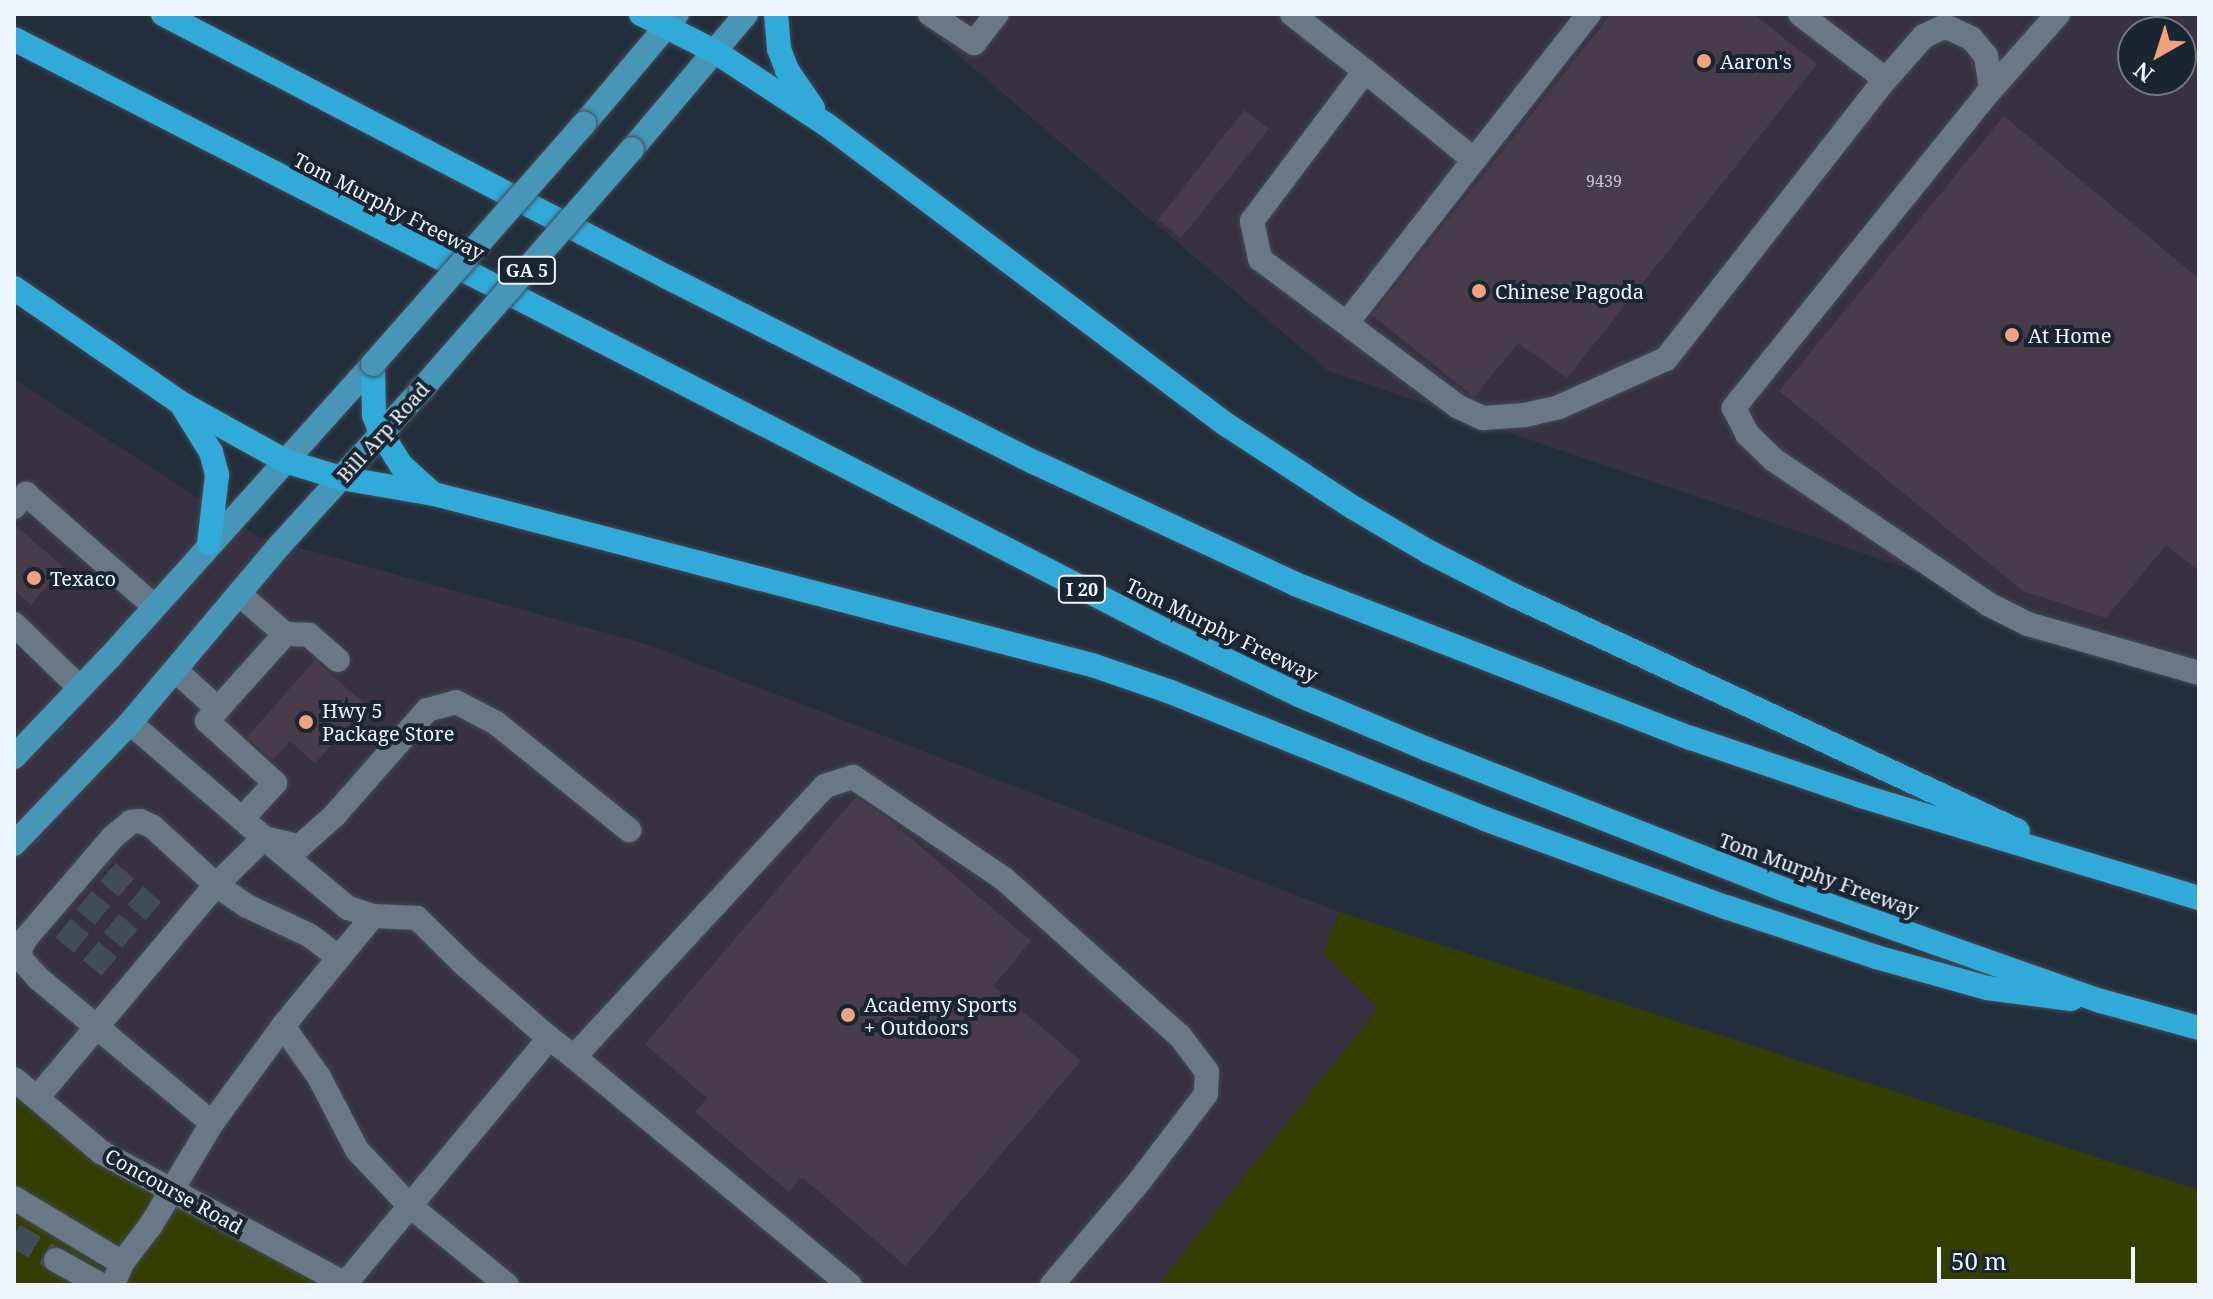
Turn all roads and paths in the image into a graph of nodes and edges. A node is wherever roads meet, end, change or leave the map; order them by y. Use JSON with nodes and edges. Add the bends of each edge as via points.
{"nodes":[{"id":1,"x":163,"y":14,"type":"edge"},
{"id":2,"x":641,"y":14,"type":"edge"},
{"id":3,"x":746,"y":14,"type":"edge"},
{"id":4,"x":776,"y":14,"type":"edge"},
{"id":5,"x":930,"y":14,"type":"edge"},
{"id":6,"x":997,"y":14,"type":"edge"},
{"id":7,"x":1292,"y":14,"type":"edge"},
{"id":8,"x":1589,"y":14,"type":"edge"},
{"id":9,"x":1800,"y":14,"type":"edge"},
{"id":10,"x":2058,"y":14,"type":"edge"},
{"id":11,"x":1941,"y":20,"type":"edge"},
{"id":12,"x":671,"y":21,"type":"edge"},
{"id":13,"x":14,"y":39,"type":"edge"},
{"id":14,"x":714,"y":51,"type":"junction"},
{"id":15,"x":1365,"y":71,"type":"junction"},
{"id":16,"x":1885,"y":79,"type":"junction"},
{"id":17,"x":1987,"y":94,"type":"junction"},
{"id":18,"x":827,"y":125,"type":"junction"},
{"id":19,"x":1474,"y":160,"type":"junction"},
{"id":20,"x":14,"y":288,"type":"edge"},
{"id":21,"x":1347,"y":323,"type":"junction"},
{"id":22,"x":373,"y":364,"type":"junction"},
{"id":23,"x":179,"y":402,"type":"junction"},
{"id":24,"x":381,"y":433,"type":"junction"},
{"id":25,"x":285,"y":461,"type":"junction"},
{"id":26,"x":341,"y":478,"type":"junction"},
{"id":27,"x":434,"y":494,"type":"junction"},
{"id":28,"x":14,"y":507,"type":"edge"},
{"id":29,"x":209,"y":544,"type":"junction"},
{"id":30,"x":239,"y":594,"type":"junction"},
{"id":31,"x":154,"y":606,"type":"junction"},
{"id":32,"x":14,"y":624,"type":"edge"},
{"id":33,"x":285,"y":634,"type":"junction"},
{"id":34,"x":338,"y":660,"type":"dead end"},
{"id":35,"x":175,"y":670,"type":"junction"},
{"id":36,"x":2199,"y":673,"type":"edge"},
{"id":37,"x":80,"y":688,"type":"junction"},
{"id":38,"x":218,"y":709,"type":"junction"},
{"id":39,"x":130,"y":723,"type":"junction"},
{"id":40,"x":14,"y":757,"type":"edge"},
{"id":41,"x":242,"y":819,"type":"junction"},
{"id":42,"x":629,"y":830,"type":"dead end"},
{"id":43,"x":264,"y":838,"type":"junction"},
{"id":44,"x":14,"y":844,"type":"edge"},
{"id":45,"x":2088,"y":865,"type":"junction"},
{"id":46,"x":216,"y":885,"type":"junction"},
{"id":47,"x":2199,"y":898,"type":"edge"},
{"id":48,"x":373,"y":916,"type":"junction"},
{"id":49,"x":338,"y":957,"type":"junction"},
{"id":50,"x":2101,"y":1001,"type":"junction"},
{"id":51,"x":283,"y":1026,"type":"junction"},
{"id":52,"x":95,"y":1027,"type":"junction"},
{"id":53,"x":2199,"y":1028,"type":"edge"},
{"id":54,"x":549,"y":1038,"type":"junction"},
{"id":55,"x":574,"y":1057,"type":"junction"},
{"id":56,"x":14,"y":1079,"type":"edge"},
{"id":57,"x":37,"y":1098,"type":"junction"},
{"id":58,"x":212,"y":1123,"type":"junction"},
{"id":59,"x":172,"y":1191,"type":"junction"},
{"id":60,"x":14,"y":1198,"type":"edge"},
{"id":61,"x":410,"y":1206,"type":"junction"},
{"id":62,"x":56,"y":1260,"type":"tunnel mouth"},
{"id":63,"x":118,"y":1274,"type":"edge"},
{"id":64,"x":346,"y":1284,"type":"edge"},
{"id":65,"x":101,"y":1285,"type":"edge"},
{"id":66,"x":507,"y":1285,"type":"edge"},
{"id":67,"x":850,"y":1285,"type":"edge"},
{"id":68,"x":1052,"y":1285,"type":"edge"}],
"edges":[{"from":1,"to":45,"type":"highway","via":[[993,442],[1295,584],[1691,738]]},
{"from":2,"to":12,"type":"highway"},
{"from":3,"to":14,"type":"main road","name":"Bill Arp Road","number":"GA 5"},
{"from":4,"to":18,"type":"highway","via":[[787,70]]},
{"from":5,"to":6,"type":"street","via":[[974,43]]},
{"from":7,"to":15,"type":"street"},
{"from":8,"to":19,"type":"street"},
{"from":9,"to":16,"type":"street"},
{"from":10,"to":17,"type":"street"},
{"from":11,"to":16,"type":"street"},
{"from":11,"to":17,"type":"street","via":[[1971,38],[1986,56],[1991,89]]},
{"from":12,"to":14,"type":"highway"},
{"from":12,"to":22,"type":"main road","number":"GA 5","bridge":true},
{"from":13,"to":50,"type":"highway","name":"Tom Murphy Freeway","number":"I 20","via":[[1299,695],[1785,890]]},
{"from":14,"to":18,"type":"highway"},
{"from":14,"to":24,"type":"main road","name":"Bill Arp Road","number":"GA 5","bridge":true},
{"from":15,"to":19,"type":"street"},
{"from":15,"to":21,"type":"street","via":[[1252,221],[1260,259]]},
{"from":16,"to":21,"type":"street","via":[[1666,359],[1559,407],[1483,418],[1457,406]]},
{"from":17,"to":36,"type":"street","via":[[1734,408],[1747,434],[1774,460],[1988,604],[2028,624]]},
{"from":18,"to":45,"type":"highway","via":[[1279,462],[1429,552]]},
{"from":19,"to":21,"type":"street"},
{"from":20,"to":23,"type":"highway"},
{"from":22,"to":24,"type":"highway","via":[[374,415]]},
{"from":22,"to":25,"type":"main road","number":"GA 5"},
{"from":23,"to":25,"type":"highway"},
{"from":23,"to":29,"type":"highway","via":[[211,452],[217,475]]},
{"from":24,"to":26,"type":"main road","name":"Bill Arp Road","number":"GA 5"},
{"from":24,"to":27,"type":"highway","via":[[402,466]]},
{"from":25,"to":26,"type":"highway"},
{"from":25,"to":29,"type":"main road","number":"GA 5"},
{"from":26,"to":27,"type":"highway"},
{"from":26,"to":30,"type":"main road","name":"Bill Arp Road","number":"GA 5"},
{"from":27,"to":50,"type":"highway","via":[[1092,665],[1526,835],[1876,957],[1987,988]]},
{"from":28,"to":31,"type":"street","via":[[26,494]]},
{"from":29,"to":31,"type":"main road","number":"GA 5"},
{"from":30,"to":33,"type":"street"},
{"from":30,"to":35,"type":"main road","name":"Bill Arp Road","number":"GA 5"},
{"from":31,"to":37,"type":"main road","number":"GA 5"},
{"from":32,"to":37,"type":"street"},
{"from":33,"to":34,"type":"street","via":[[309,635]]},
{"from":33,"to":38,"type":"street"},
{"from":35,"to":38,"type":"street"},
{"from":35,"to":39,"type":"main road","name":"Bill Arp Road","number":"GA 5"},
{"from":37,"to":40,"type":"main road","number":"GA 5"},
{"from":38,"to":41,"type":"street","via":[[207,721],[275,783]]},
{"from":39,"to":41,"type":"street"},
{"from":39,"to":44,"type":"main road","name":"Bill Arp Road","number":"GA 5"},
{"from":41,"to":43,"type":"street"},
{"from":42,"to":43,"type":"street","via":[[496,723],[456,702],[427,710],[334,816],[300,846]]},
{"from":43,"to":46,"type":"street"},
{"from":43,"to":48,"type":"street","via":[[348,908]]},
{"from":45,"to":47,"type":"highway"},
{"from":46,"to":49,"type":"street","via":[[309,935]]},
{"from":46,"to":52,"type":"street","via":[[144,951]]},
{"from":46,"to":52,"type":"street","via":[[140,821],[123,827],[101,866],[54,922],[26,938],[21,959]]},
{"from":48,"to":49,"type":"street"},
{"from":48,"to":54,"type":"street","via":[[417,918]]},
{"from":49,"to":51,"type":"street"},
{"from":50,"to":53,"type":"highway","name":"Tom Murphy Freeway","number":"I 20"},
{"from":51,"to":58,"type":"street"},
{"from":51,"to":61,"type":"street","via":[[319,1077],[357,1150]]},
{"from":52,"to":57,"type":"street"},
{"from":52,"to":58,"type":"street"},
{"from":54,"to":55,"type":"street"},
{"from":54,"to":61,"type":"street"},
{"from":55,"to":67,"type":"street"},
{"from":55,"to":68,"type":"street","via":[[825,786],[853,777],[1003,878],[1180,1036],[1207,1072],[1206,1094]]},
{"from":56,"to":57,"type":"street","name":"Concourse Road"},
{"from":57,"to":59,"type":"street","name":"Concourse Road","via":[[101,1152]]},
{"from":58,"to":59,"type":"street"},
{"from":59,"to":63,"type":"street"},
{"from":59,"to":64,"type":"street","name":"Concourse Road"},
{"from":60,"to":63,"type":"street"},
{"from":61,"to":64,"type":"street"},
{"from":61,"to":66,"type":"street"},
{"from":62,"to":65,"type":"street"}]}
